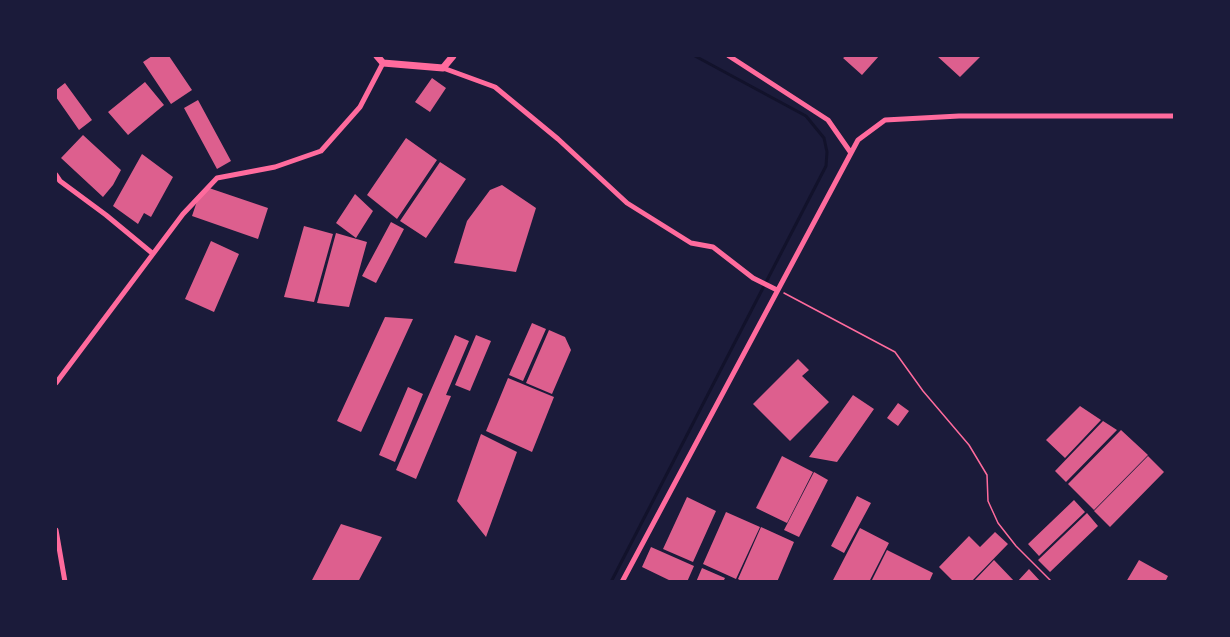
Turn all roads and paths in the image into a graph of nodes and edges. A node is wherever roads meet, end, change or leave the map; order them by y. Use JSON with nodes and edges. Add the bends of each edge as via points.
{"nodes":[{"id":1,"x":377,"y":56,"type":"edge"},
{"id":2,"x":453,"y":56,"type":"edge"},
{"id":3,"x":729,"y":56,"type":"edge"},
{"id":4,"x":383,"y":63,"type":"junction"},
{"id":5,"x":443,"y":68,"type":"junction"},
{"id":6,"x":1174,"y":116,"type":"edge"},
{"id":7,"x":851,"y":153,"type":"junction"},
{"id":8,"x":56,"y":175,"type":"edge"},
{"id":9,"x":152,"y":254,"type":"junction"},
{"id":10,"x":777,"y":290,"type":"junction"},
{"id":11,"x":56,"y":383,"type":"edge"},
{"id":12,"x":56,"y":530,"type":"edge"},
{"id":13,"x":65,"y":582,"type":"edge"},
{"id":14,"x":622,"y":582,"type":"edge"},
{"id":15,"x":1052,"y":582,"type":"edge"}],
"edges":[{"from":1,"to":4,"type":"street"},
{"from":2,"to":5,"type":"street"},
{"from":3,"to":7,"type":"street","via":[[828,120]]},
{"from":4,"to":5,"type":"street"},
{"from":4,"to":9,"type":"street","via":[[360,107],[321,151],[275,167],[217,178]]},
{"from":5,"to":10,"type":"street","via":[[495,87],[627,203],[691,243],[713,247],[753,278]]},
{"from":6,"to":7,"type":"street","via":[[885,120],[858,140]]},
{"from":7,"to":10,"type":"street"},
{"from":8,"to":9,"type":"street"},
{"from":9,"to":11,"type":"street"},
{"from":10,"to":14,"type":"street"},
{"from":10,"to":15,"type":"path","via":[[895,352],[922,391],[969,445],[987,476],[988,501],[998,522]]},
{"from":12,"to":13,"type":"street"}]}
